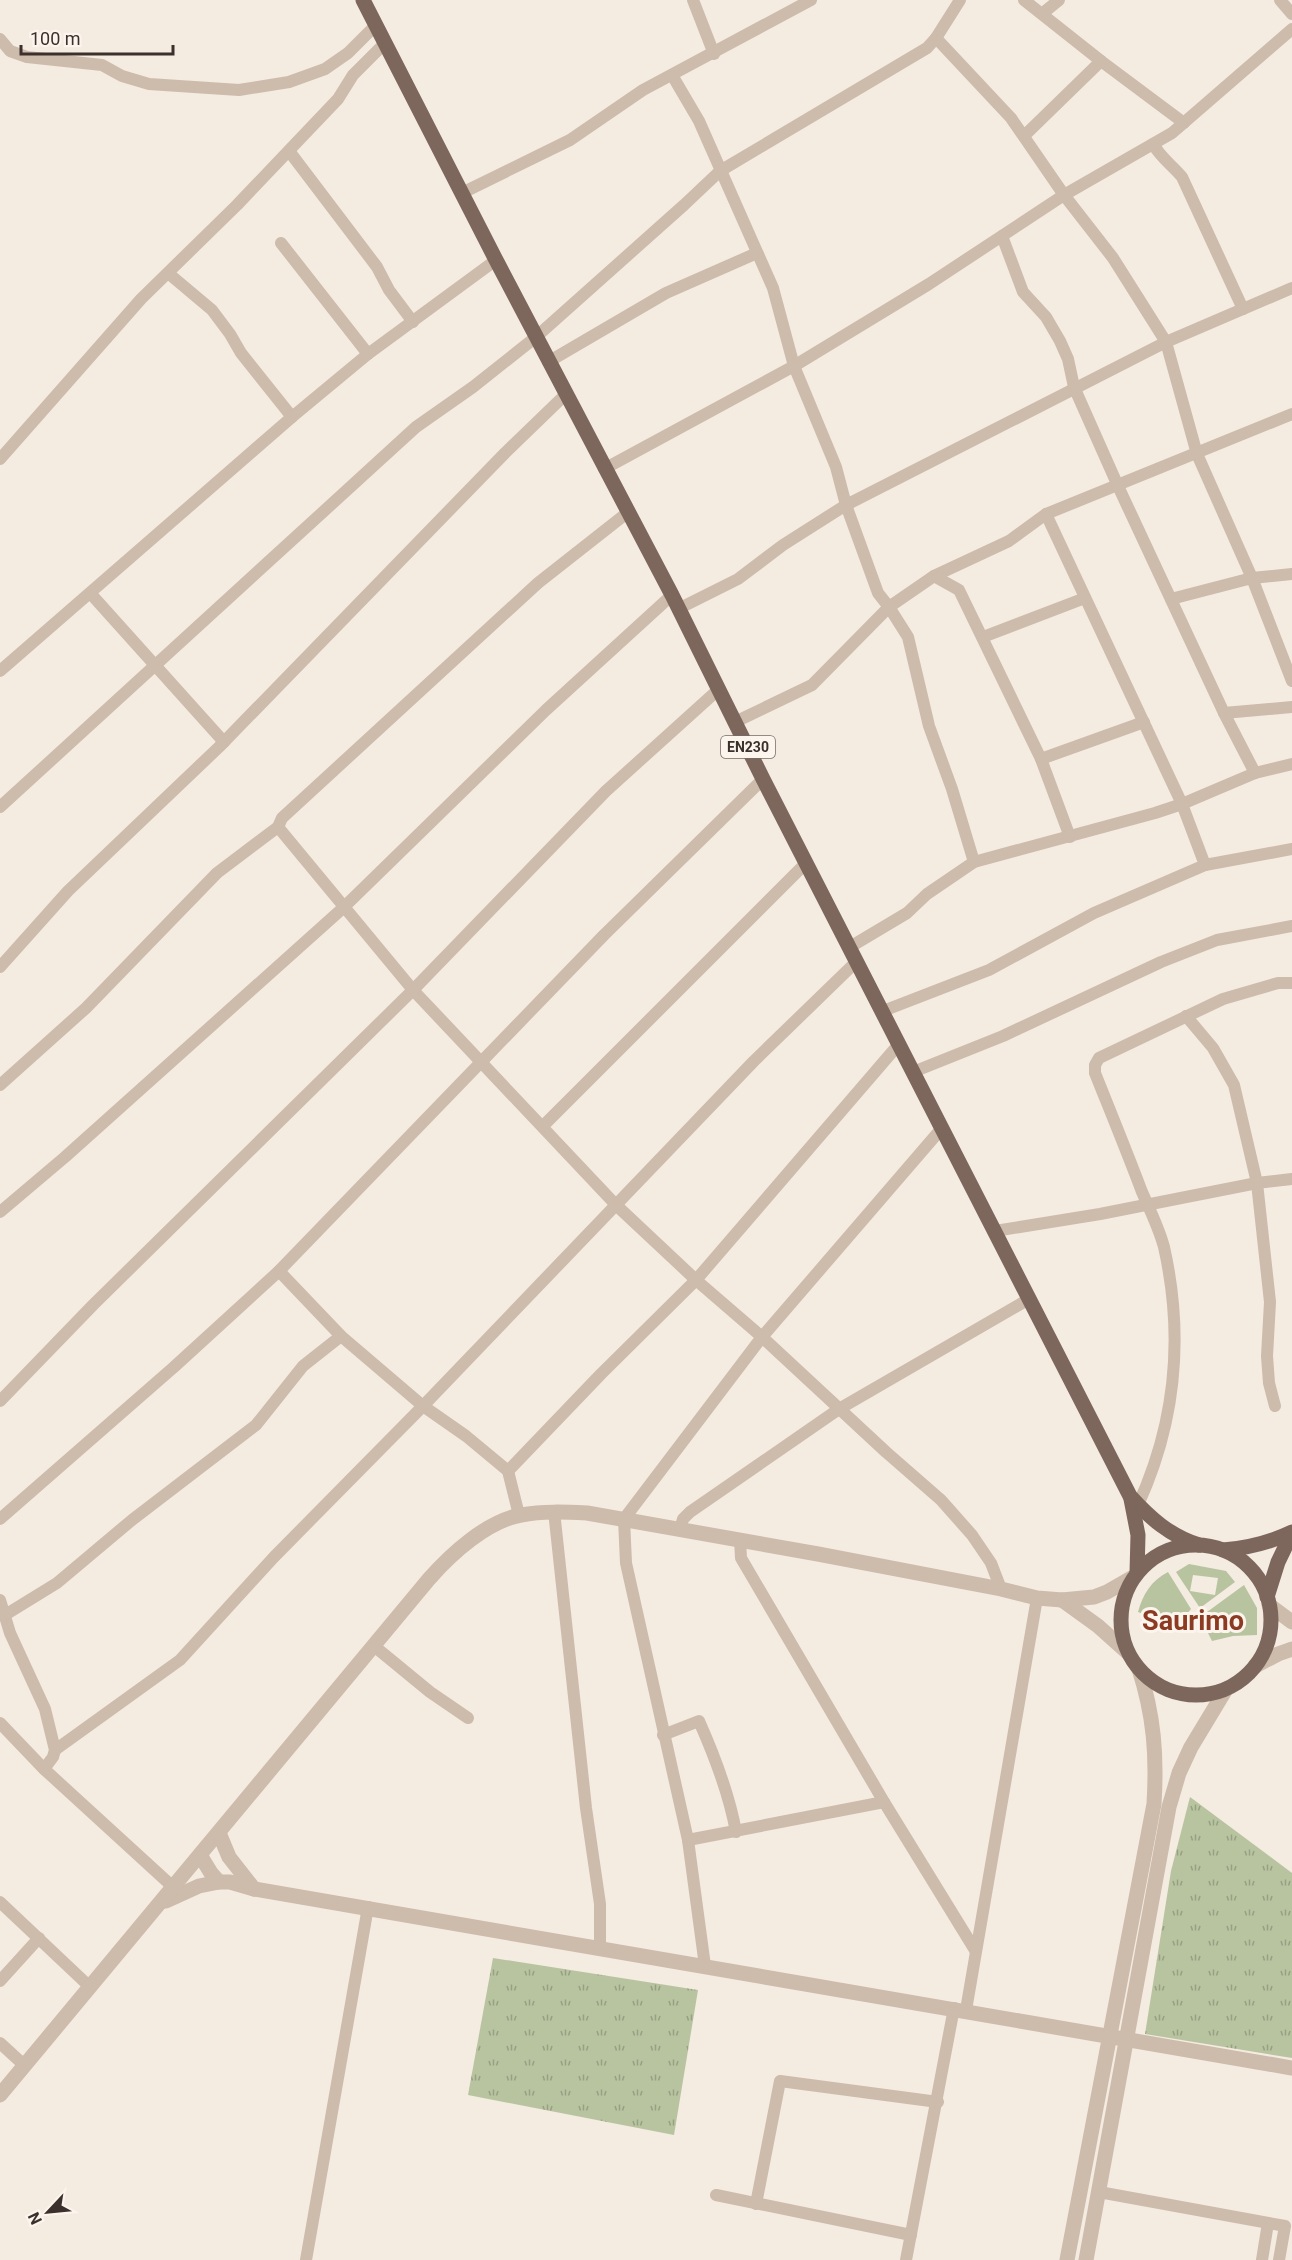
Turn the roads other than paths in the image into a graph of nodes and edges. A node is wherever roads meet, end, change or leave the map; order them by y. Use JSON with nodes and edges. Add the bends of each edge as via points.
{"nodes":[{"id":1,"x":363,"y":0,"type":"edge"},
{"id":2,"x":693,"y":0,"type":"edge"},
{"id":3,"x":811,"y":0,"type":"edge"},
{"id":4,"x":960,"y":0,"type":"edge"},
{"id":5,"x":1024,"y":0,"type":"edge"},
{"id":6,"x":1059,"y":0,"type":"edge"},
{"id":7,"x":1280,"y":0,"type":"edge"},
{"id":8,"x":1043,"y":13,"type":"junction"},
{"id":9,"x":1292,"y":14,"type":"edge"},
{"id":10,"x":376,"y":25,"type":"junction"},
{"id":11,"x":1292,"y":29,"type":"edge"},
{"id":12,"x":936,"y":38,"type":"junction"},
{"id":13,"x":0,"y":39,"type":"edge"},
{"id":14,"x":385,"y":43,"type":"junction"},
{"id":15,"x":714,"y":54,"type":"junction"},
{"id":16,"x":1101,"y":61,"type":"junction"},
{"id":17,"x":672,"y":75,"type":"junction"},
{"id":18,"x":1184,"y":123,"type":"junction"},
{"id":19,"x":1024,"y":136,"type":"junction"},
{"id":20,"x":1153,"y":144,"type":"junction"},
{"id":21,"x":289,"y":151,"type":"junction"},
{"id":22,"x":720,"y":171,"type":"junction"},
{"id":23,"x":462,"y":193,"type":"junction"},
{"id":24,"x":1065,"y":195,"type":"junction"},
{"id":25,"x":1002,"y":236,"type":"junction"},
{"id":26,"x":281,"y":243,"type":"dead end"},
{"id":27,"x":757,"y":253,"type":"junction"},
{"id":28,"x":496,"y":260,"type":"junction"},
{"id":29,"x":168,"y":273,"type":"junction"},
{"id":30,"x":1292,"y":288,"type":"edge"},
{"id":31,"x":1243,"y":309,"type":"junction"},
{"id":32,"x":413,"y":322,"type":"junction"},
{"id":33,"x":536,"y":337,"type":"junction"},
{"id":34,"x":1166,"y":342,"type":"junction"},
{"id":35,"x":368,"y":354,"type":"junction"},
{"id":36,"x":548,"y":362,"type":"junction"},
{"id":37,"x":794,"y":366,"type":"junction"},
{"id":38,"x":1074,"y":387,"type":"junction"},
{"id":39,"x":566,"y":394,"type":"junction"},
{"id":40,"x":1292,"y":414,"type":"edge"},
{"id":41,"x":292,"y":417,"type":"junction"},
{"id":42,"x":1197,"y":454,"type":"junction"},
{"id":43,"x":0,"y":459,"type":"edge"},
{"id":44,"x":604,"y":468,"type":"junction"},
{"id":45,"x":1118,"y":486,"type":"junction"},
{"id":46,"x":846,"y":505,"type":"junction"},
{"id":47,"x":627,"y":513,"type":"junction"},
{"id":48,"x":1046,"y":514,"type":"junction"},
{"id":49,"x":1292,"y":574,"type":"edge"},
{"id":50,"x":934,"y":576,"type":"junction"},
{"id":51,"x":1252,"y":578,"type":"junction"},
{"id":52,"x":91,"y":594,"type":"junction"},
{"id":53,"x":1085,"y":598,"type":"junction"},
{"id":54,"x":1171,"y":599,"type":"junction"},
{"id":55,"x":675,"y":602,"type":"junction"},
{"id":56,"x":889,"y":607,"type":"junction"},
{"id":57,"x":983,"y":638,"type":"junction"},
{"id":58,"x":155,"y":664,"type":"junction"},
{"id":59,"x":0,"y":671,"type":"edge"},
{"id":60,"x":1292,"y":681,"type":"edge"},
{"id":61,"x":719,"y":690,"type":"junction"},
{"id":62,"x":1292,"y":707,"type":"edge"},
{"id":63,"x":1224,"y":713,"type":"junction"},
{"id":64,"x":735,"y":722,"type":"junction"},
{"id":65,"x":1144,"y":722,"type":"junction"},
{"id":66,"x":224,"y":742,"type":"junction"},
{"id":67,"x":1041,"y":759,"type":"junction"},
{"id":68,"x":1292,"y":764,"type":"edge"},
{"id":69,"x":1256,"y":773,"type":"junction"},
{"id":70,"x":763,"y":779,"type":"junction"},
{"id":71,"x":1182,"y":804,"type":"junction"},
{"id":72,"x":0,"y":807,"type":"edge"},
{"id":73,"x":278,"y":827,"type":"junction"},
{"id":74,"x":1070,"y":837,"type":"junction"},
{"id":75,"x":1292,"y":849,"type":"edge"},
{"id":76,"x":974,"y":862,"type":"junction"},
{"id":77,"x":806,"y":863,"type":"junction"},
{"id":78,"x":1205,"y":865,"type":"junction"},
{"id":79,"x":344,"y":908,"type":"junction"},
{"id":80,"x":1292,"y":926,"type":"edge"},
{"id":81,"x":850,"y":947,"type":"junction"},
{"id":82,"x":857,"y":961,"type":"junction"},
{"id":83,"x":0,"y":967,"type":"edge"},
{"id":84,"x":1292,"y":983,"type":"edge"},
{"id":85,"x":413,"y":990,"type":"junction"},
{"id":86,"x":883,"y":1011,"type":"junction"},
{"id":87,"x":1186,"y":1016,"type":"junction"},
{"id":88,"x":899,"y":1044,"type":"junction"},
{"id":89,"x":481,"y":1063,"type":"junction"},
{"id":90,"x":913,"y":1072,"type":"junction"},
{"id":91,"x":0,"y":1085,"type":"edge"},
{"id":92,"x":543,"y":1126,"type":"junction"},
{"id":93,"x":942,"y":1128,"type":"junction"},
{"id":94,"x":1292,"y":1179,"type":"edge"},
{"id":95,"x":1257,"y":1183,"type":"junction"},
{"id":96,"x":616,"y":1205,"type":"junction"},
{"id":97,"x":1148,"y":1205,"type":"junction"},
{"id":98,"x":0,"y":1212,"type":"edge"},
{"id":99,"x":995,"y":1232,"type":"junction"},
{"id":100,"x":279,"y":1271,"type":"junction"},
{"id":101,"x":696,"y":1280,"type":"junction"},
{"id":102,"x":1029,"y":1299,"type":"junction"},
{"id":103,"x":341,"y":1336,"type":"junction"},
{"id":104,"x":762,"y":1337,"type":"junction"},
{"id":105,"x":0,"y":1401,"type":"edge"},
{"id":106,"x":423,"y":1406,"type":"junction"},
{"id":107,"x":1275,"y":1406,"type":"dead end"},
{"id":108,"x":839,"y":1409,"type":"junction"},
{"id":109,"x":508,"y":1471,"type":"junction"},
{"id":110,"x":1134,"y":1501,"type":"junction"},
{"id":111,"x":554,"y":1511,"type":"junction"},
{"id":112,"x":519,"y":1515,"type":"junction"},
{"id":113,"x":0,"y":1519,"type":"edge"},
{"id":114,"x":624,"y":1519,"type":"junction"},
{"id":115,"x":680,"y":1529,"type":"junction"},
{"id":116,"x":1292,"y":1532,"type":"edge"},
{"id":117,"x":740,"y":1540,"type":"junction"},
{"id":118,"x":1199,"y":1545,"type":"junction"},
{"id":119,"x":1221,"y":1550,"type":"junction"},
{"id":120,"x":1136,"y":1574,"type":"junction"},
{"id":121,"x":1001,"y":1589,"type":"junction"},
{"id":122,"x":1037,"y":1598,"type":"junction"},
{"id":123,"x":0,"y":1600,"type":"edge"},
{"id":124,"x":1062,"y":1600,"type":"junction"},
{"id":125,"x":1268,"y":1601,"type":"junction"},
{"id":126,"x":5,"y":1615,"type":"junction"},
{"id":127,"x":1292,"y":1622,"type":"edge"},
{"id":128,"x":374,"y":1646,"type":"junction"},
{"id":129,"x":1292,"y":1649,"type":"edge"},
{"id":130,"x":1127,"y":1652,"type":"junction"},
{"id":131,"x":1255,"y":1666,"type":"junction"},
{"id":132,"x":1139,"y":1669,"type":"junction"},
{"id":133,"x":1226,"y":1689,"type":"junction"},
{"id":134,"x":468,"y":1718,"type":"dead end"},
{"id":135,"x":2,"y":1729,"type":"edge"},
{"id":136,"x":663,"y":1734,"type":"junction"},
{"id":137,"x":55,"y":1750,"type":"junction"},
{"id":138,"x":44,"y":1769,"type":"junction"},
{"id":139,"x":884,"y":1802,"type":"junction"},
{"id":140,"x":1161,"y":1805,"type":"junction"},
{"id":141,"x":736,"y":1832,"type":"junction"},
{"id":142,"x":219,"y":1833,"type":"junction"},
{"id":143,"x":688,"y":1840,"type":"junction"},
{"id":144,"x":200,"y":1855,"type":"junction"},
{"id":145,"x":219,"y":1882,"type":"junction"},
{"id":146,"x":173,"y":1887,"type":"junction"},
{"id":147,"x":254,"y":1888,"type":"junction"},
{"id":148,"x":0,"y":1902,"type":"edge"},
{"id":149,"x":368,"y":1907,"type":"junction"},
{"id":150,"x":154,"y":1910,"type":"junction"},
{"id":151,"x":39,"y":1938,"type":"junction"},
{"id":152,"x":600,"y":1950,"type":"junction"},
{"id":153,"x":975,"y":1950,"type":"junction"},
{"id":154,"x":705,"y":1966,"type":"junction"},
{"id":155,"x":0,"y":1981,"type":"edge"},
{"id":156,"x":90,"y":1987,"type":"junction"},
{"id":157,"x":960,"y":2009,"type":"junction"},
{"id":158,"x":1109,"y":2035,"type":"junction"},
{"id":159,"x":1126,"y":2038,"type":"junction"},
{"id":160,"x":0,"y":2043,"type":"edge"},
{"id":161,"x":24,"y":2065,"type":"junction"},
{"id":162,"x":1292,"y":2068,"type":"edge"},
{"id":163,"x":0,"y":2095,"type":"edge"},
{"id":164,"x":938,"y":2102,"type":"junction"},
{"id":165,"x":1099,"y":2192,"type":"junction"},
{"id":166,"x":716,"y":2195,"type":"dead end"},
{"id":167,"x":756,"y":2204,"type":"junction"},
{"id":168,"x":1269,"y":2223,"type":"junction"},
{"id":169,"x":911,"y":2235,"type":"junction"},
{"id":170,"x":306,"y":2260,"type":"edge"},
{"id":171,"x":906,"y":2260,"type":"edge"},
{"id":172,"x":1067,"y":2260,"type":"edge"},
{"id":173,"x":1086,"y":2260,"type":"edge"},
{"id":174,"x":1262,"y":2260,"type":"edge"},
{"id":175,"x":1279,"y":2260,"type":"edge"}],
"edges":[{"from":1,"to":10,"type":"main road","number":"EN230"},
{"from":2,"to":15,"type":"street"},
{"from":3,"to":15,"type":"street"},
{"from":4,"to":12,"type":"street"},
{"from":5,"to":8,"type":"street"},
{"from":6,"to":8,"type":"street"},
{"from":7,"to":9,"type":"street"},
{"from":8,"to":16,"type":"street"},
{"from":10,"to":13,"type":"street","via":[[326,69],[289,82],[239,90],[149,84],[102,65],[27,57],[10,51]]},
{"from":10,"to":14,"type":"main road","number":"EN230"},
{"from":11,"to":18,"type":"street"},
{"from":12,"to":19,"type":"street"},
{"from":12,"to":22,"type":"street","via":[[927,48]]},
{"from":14,"to":21,"type":"street"},
{"from":14,"to":23,"type":"main road","number":"EN230"},
{"from":15,"to":17,"type":"street"},
{"from":16,"to":18,"type":"street"},
{"from":16,"to":19,"type":"street"},
{"from":17,"to":22,"type":"street","via":[[699,121]]},
{"from":17,"to":23,"type":"street","via":[[570,140]]},
{"from":18,"to":20,"type":"street"},
{"from":19,"to":24,"type":"street"},
{"from":20,"to":24,"type":"street"},
{"from":20,"to":31,"type":"street","via":[[1182,177]]},
{"from":21,"to":29,"type":"street"},
{"from":21,"to":32,"type":"street","via":[[377,267]]},
{"from":22,"to":27,"type":"street"},
{"from":22,"to":33,"type":"street"},
{"from":23,"to":28,"type":"main road","number":"EN230"},
{"from":24,"to":25,"type":"street"},
{"from":24,"to":34,"type":"street","via":[[1113,258]]},
{"from":25,"to":37,"type":"street"},
{"from":25,"to":38,"type":"street","via":[[1023,292],[1046,317],[1060,341]]},
{"from":26,"to":35,"type":"street"},
{"from":27,"to":36,"type":"street","via":[[666,293]]},
{"from":27,"to":37,"type":"street","via":[[773,288]]},
{"from":28,"to":32,"type":"street"},
{"from":28,"to":33,"type":"main road","number":"EN230"},
{"from":29,"to":41,"type":"street","via":[[212,310]]},
{"from":29,"to":43,"type":"street"},
{"from":30,"to":31,"type":"street"},
{"from":31,"to":34,"type":"street"},
{"from":32,"to":35,"type":"street"},
{"from":33,"to":36,"type":"main road","number":"EN230"},
{"from":33,"to":58,"type":"street","via":[[416,427]]},
{"from":34,"to":38,"type":"street"},
{"from":34,"to":42,"type":"street"},
{"from":35,"to":41,"type":"street"},
{"from":36,"to":39,"type":"main road","number":"EN230"},
{"from":37,"to":44,"type":"street"},
{"from":37,"to":46,"type":"street","via":[[836,467]]},
{"from":38,"to":45,"type":"street"},
{"from":38,"to":46,"type":"street"},
{"from":39,"to":44,"type":"main road","number":"EN230"},
{"from":39,"to":66,"type":"street"},
{"from":40,"to":42,"type":"street"},
{"from":41,"to":52,"type":"street"},
{"from":42,"to":45,"type":"street"},
{"from":42,"to":51,"type":"street"},
{"from":44,"to":47,"type":"main road","number":"EN230"},
{"from":45,"to":48,"type":"street"},
{"from":45,"to":54,"type":"street"},
{"from":46,"to":55,"type":"street","via":[[738,579]]},
{"from":46,"to":56,"type":"street","via":[[878,593]]},
{"from":47,"to":55,"type":"main road","number":"EN230"},
{"from":47,"to":73,"type":"street","via":[[538,583],[282,818]]},
{"from":48,"to":50,"type":"street","via":[[1009,541]]},
{"from":48,"to":53,"type":"street"},
{"from":49,"to":51,"type":"street"},
{"from":50,"to":56,"type":"street"},
{"from":50,"to":57,"type":"street","via":[[959,590]]},
{"from":51,"to":54,"type":"street"},
{"from":51,"to":60,"type":"street"},
{"from":52,"to":58,"type":"street"},
{"from":52,"to":59,"type":"street"},
{"from":53,"to":57,"type":"street"},
{"from":53,"to":65,"type":"street"},
{"from":54,"to":63,"type":"street"},
{"from":55,"to":61,"type":"main road","number":"EN230"},
{"from":55,"to":79,"type":"street","via":[[546,710]]},
{"from":56,"to":64,"type":"street","via":[[812,685]]},
{"from":56,"to":76,"type":"street","via":[[908,637],[929,726]]},
{"from":57,"to":67,"type":"street"},
{"from":58,"to":66,"type":"street"},
{"from":58,"to":72,"type":"street"},
{"from":61,"to":64,"type":"main road","number":"EN230"},
{"from":61,"to":85,"type":"street","via":[[606,791]]},
{"from":62,"to":63,"type":"street"},
{"from":63,"to":69,"type":"street"},
{"from":64,"to":70,"type":"main road","number":"EN230"},
{"from":65,"to":67,"type":"street"},
{"from":65,"to":71,"type":"street"},
{"from":66,"to":83,"type":"street","via":[[68,891]]},
{"from":67,"to":74,"type":"street"},
{"from":68,"to":69,"type":"street"},
{"from":69,"to":71,"type":"street"},
{"from":70,"to":77,"type":"main road","number":"EN230"},
{"from":70,"to":89,"type":"street"},
{"from":71,"to":74,"type":"street"},
{"from":71,"to":78,"type":"street"},
{"from":73,"to":79,"type":"street"},
{"from":73,"to":91,"type":"street","via":[[218,873],[86,1008]]},
{"from":74,"to":76,"type":"street"},
{"from":75,"to":78,"type":"street"},
{"from":76,"to":81,"type":"street","via":[[927,894],[908,913]]},
{"from":77,"to":81,"type":"main road","number":"EN230"},
{"from":77,"to":92,"type":"street"},
{"from":78,"to":86,"type":"street","via":[[1094,913],[989,970]]},
{"from":79,"to":85,"type":"street"},
{"from":79,"to":98,"type":"street"},
{"from":80,"to":90,"type":"street","via":[[1217,940],[1013,1032]]},
{"from":81,"to":82,"type":"main road","number":"EN230"},
{"from":82,"to":86,"type":"main road","number":"EN230"},
{"from":82,"to":96,"type":"street","via":[[754,1061]]},
{"from":84,"to":87,"type":"street","via":[[1278,983],[1234,996]]},
{"from":85,"to":89,"type":"street"},
{"from":85,"to":105,"type":"street"},
{"from":86,"to":88,"type":"main road","number":"EN230"},
{"from":87,"to":95,"type":"street","via":[[1213,1048],[1234,1085]]},
{"from":87,"to":97,"type":"street","via":[[1099,1058],[1095,1065]]},
{"from":88,"to":90,"type":"main road","number":"EN230"},
{"from":88,"to":101,"type":"street"},
{"from":89,"to":92,"type":"street"},
{"from":89,"to":100,"type":"street"},
{"from":90,"to":93,"type":"main road","number":"EN230"},
{"from":92,"to":96,"type":"street"},
{"from":93,"to":99,"type":"main road","number":"EN230"},
{"from":93,"to":104,"type":"street"},
{"from":94,"to":95,"type":"street"},
{"from":95,"to":97,"type":"street"},
{"from":95,"to":107,"type":"street","via":[[1270,1302],[1269,1383]]},
{"from":96,"to":101,"type":"street"},
{"from":96,"to":106,"type":"street"},
{"from":97,"to":99,"type":"street"},
{"from":97,"to":110,"type":"street","via":[[1163,1245],[1173,1297],[1175,1370],[1168,1418],[1154,1470]]},
{"from":99,"to":102,"type":"main road","number":"EN230"},
{"from":100,"to":103,"type":"street"},
{"from":100,"to":113,"type":"street"},
{"from":101,"to":104,"type":"street"},
{"from":101,"to":109,"type":"street"},
{"from":102,"to":108,"type":"street"},
{"from":102,"to":110,"type":"main road","number":"EN230"},
{"from":103,"to":106,"type":"street"},
{"from":103,"to":126,"type":"street","via":[[303,1366],[256,1425],[132,1520],[57,1584]]},
{"from":104,"to":108,"type":"street"},
{"from":104,"to":114,"type":"street"},
{"from":106,"to":109,"type":"street"},
{"from":106,"to":137,"type":"street","via":[[274,1557],[180,1660]]},
{"from":108,"to":115,"type":"street","via":[[690,1512]]},
{"from":108,"to":121,"type":"street","via":[[941,1500],[991,1563]]},
{"from":109,"to":112,"type":"street"},
{"from":110,"to":118,"type":"main road","number":"EN230","via":[[1159,1525]]},
{"from":110,"to":120,"type":"main road","number":"EN230","via":[[1138,1535]]},
{"from":111,"to":112,"type":"street"},
{"from":111,"to":114,"type":"street"},
{"from":111,"to":152,"type":"street","via":[[600,1904]]},
{"from":112,"to":128,"type":"street","via":[[482,1533],[445,1562]]},
{"from":114,"to":115,"type":"street"},
{"from":114,"to":136,"type":"street","via":[[626,1563]]},
{"from":115,"to":117,"type":"street"},
{"from":116,"to":119,"type":"main road","number":"EN230","via":[[1251,1547]]},
{"from":116,"to":125,"type":"main road","number":"EN230","via":[[1278,1562]]},
{"from":117,"to":121,"type":"street"},
{"from":117,"to":139,"type":"street","via":[[741,1558]]},
{"from":118,"to":119,"type":"main road","number":"EN230"},
{"from":118,"to":120,"type":"main road","number":"EN230","via":[[1165,1552]]},
{"from":119,"to":125,"type":"main road","number":"EN230","via":[[1249,1568],[1260,1581]]},
{"from":120,"to":124,"type":"street","via":[[1107,1593]]},
{"from":120,"to":130,"type":"main road","number":"EN230","via":[[1122,1609],[1121,1627]]},
{"from":121,"to":122,"type":"street"},
{"from":122,"to":124,"type":"street"},
{"from":122,"to":153,"type":"street"},
{"from":123,"to":126,"type":"street"},
{"from":124,"to":130,"type":"street"},
{"from":125,"to":127,"type":"street"},
{"from":125,"to":131,"type":"main road","number":"EN230","via":[[1269,1637]]},
{"from":126,"to":137,"type":"street","via":[[45,1709]]},
{"from":128,"to":134,"type":"street"},
{"from":128,"to":142,"type":"street"},
{"from":129,"to":131,"type":"street"},
{"from":130,"to":132,"type":"main road","number":"EN230"},
{"from":131,"to":133,"type":"main road","number":"EN230"},
{"from":132,"to":133,"type":"main road","number":"EN230","via":[[1170,1691],[1207,1695]]},
{"from":132,"to":140,"type":"street","via":[[1153,1726]]},
{"from":133,"to":140,"type":"street"},
{"from":135,"to":138,"type":"street"},
{"from":136,"to":141,"type":"street","via":[[699,1721],[716,1758]]},
{"from":136,"to":143,"type":"street"},
{"from":137,"to":138,"type":"street"},
{"from":138,"to":146,"type":"street"},
{"from":139,"to":141,"type":"street"},
{"from":139,"to":153,"type":"street"},
{"from":140,"to":158,"type":"street"},
{"from":140,"to":159,"type":"street"},
{"from":141,"to":143,"type":"street"},
{"from":142,"to":144,"type":"street"},
{"from":142,"to":147,"type":"street","via":[[229,1857]]},
{"from":143,"to":154,"type":"street"},
{"from":144,"to":145,"type":"street"},
{"from":144,"to":146,"type":"street"},
{"from":145,"to":147,"type":"street"},
{"from":145,"to":150,"type":"street","via":[[178,1895]]},
{"from":146,"to":150,"type":"street"},
{"from":147,"to":149,"type":"street"},
{"from":148,"to":151,"type":"street"},
{"from":149,"to":152,"type":"street"},
{"from":149,"to":170,"type":"street"},
{"from":150,"to":156,"type":"street"},
{"from":151,"to":155,"type":"street"},
{"from":151,"to":156,"type":"street"},
{"from":152,"to":154,"type":"street"},
{"from":153,"to":157,"type":"street"},
{"from":154,"to":157,"type":"street"},
{"from":156,"to":161,"type":"street"},
{"from":157,"to":158,"type":"street"},
{"from":157,"to":164,"type":"street"},
{"from":158,"to":159,"type":"street"},
{"from":158,"to":172,"type":"street"},
{"from":159,"to":162,"type":"street"},
{"from":159,"to":165,"type":"street"},
{"from":160,"to":161,"type":"street"},
{"from":161,"to":163,"type":"street"},
{"from":164,"to":167,"type":"street","via":[[780,2081]]},
{"from":164,"to":169,"type":"street"},
{"from":165,"to":168,"type":"street"},
{"from":165,"to":173,"type":"street"},
{"from":166,"to":167,"type":"street"},
{"from":167,"to":169,"type":"street"},
{"from":168,"to":174,"type":"street"},
{"from":168,"to":175,"type":"street","via":[[1285,2226]]},
{"from":169,"to":171,"type":"street"}]}
